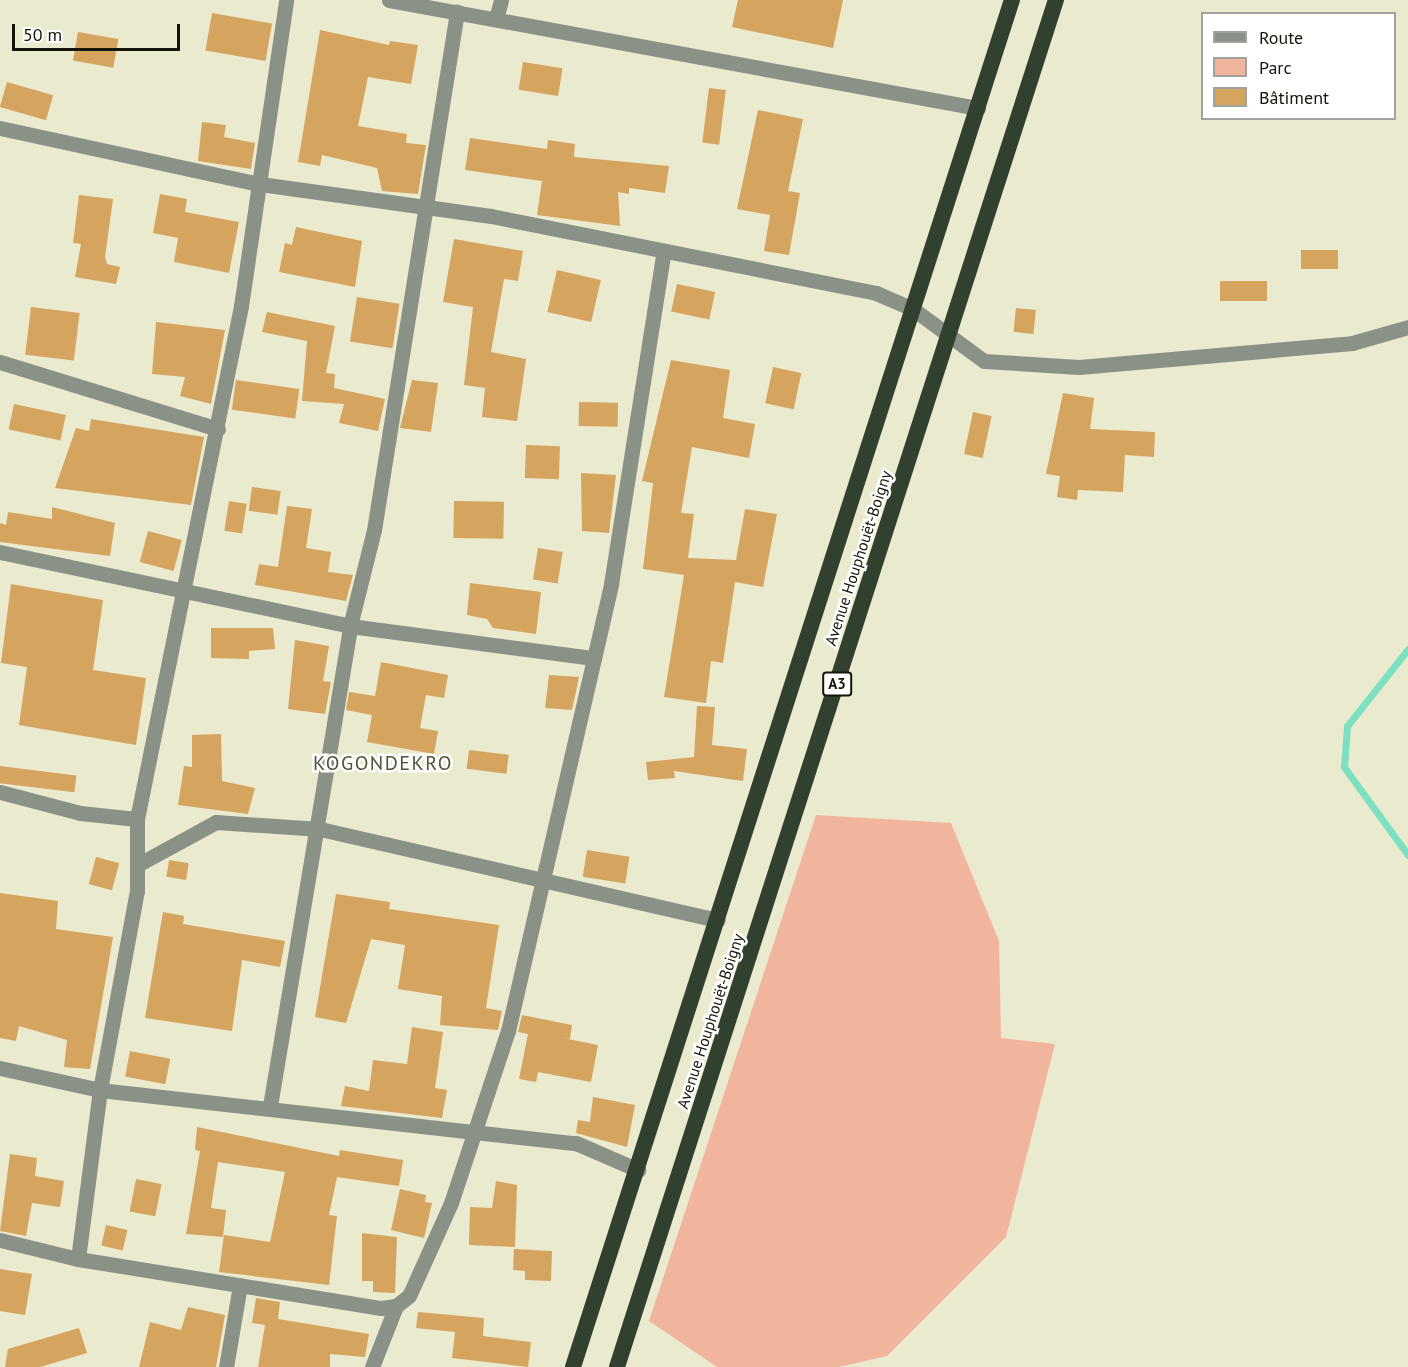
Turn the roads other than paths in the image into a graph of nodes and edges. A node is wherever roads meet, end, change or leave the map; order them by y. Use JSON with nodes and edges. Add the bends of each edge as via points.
{"nodes":[{"id":1,"x":286,"y":0,"type":"edge"},
{"id":2,"x":390,"y":0,"type":"edge"},
{"id":3,"x":501,"y":0,"type":"edge"},
{"id":4,"x":1012,"y":0,"type":"edge"},
{"id":5,"x":1056,"y":0,"type":"edge"},
{"id":6,"x":457,"y":12,"type":"junction"},
{"id":7,"x":496,"y":19,"type":"junction"},
{"id":8,"x":978,"y":108,"type":"junction"},
{"id":9,"x":0,"y":128,"type":"edge"},
{"id":10,"x":260,"y":184,"type":"junction"},
{"id":11,"x":428,"y":209,"type":"junction"},
{"id":12,"x":664,"y":250,"type":"junction"},
{"id":13,"x":913,"y":309,"type":"junction"},
{"id":14,"x":1408,"y":327,"type":"edge"},
{"id":15,"x":948,"y":338,"type":"junction"},
{"id":16,"x":0,"y":362,"type":"edge"},
{"id":17,"x":218,"y":429,"type":"junction"},
{"id":18,"x":0,"y":552,"type":"edge"},
{"id":19,"x":187,"y":590,"type":"junction"},
{"id":20,"x":350,"y":626,"type":"junction"},
{"id":21,"x":594,"y":658,"type":"junction"},
{"id":22,"x":0,"y":792,"type":"edge"},
{"id":23,"x":137,"y":819,"type":"junction"},
{"id":24,"x":320,"y":829,"type":"junction"},
{"id":25,"x":139,"y":864,"type":"junction"},
{"id":26,"x":540,"y":881,"type":"junction"},
{"id":27,"x":718,"y":920,"type":"junction"},
{"id":28,"x":0,"y":1068,"type":"edge"},
{"id":29,"x":100,"y":1089,"type":"junction"},
{"id":30,"x":270,"y":1106,"type":"junction"},
{"id":31,"x":472,"y":1134,"type":"junction"},
{"id":32,"x":638,"y":1170,"type":"junction"},
{"id":33,"x":0,"y":1240,"type":"edge"},
{"id":34,"x":78,"y":1260,"type":"junction"},
{"id":35,"x":240,"y":1285,"type":"junction"},
{"id":36,"x":396,"y":1306,"type":"junction"},
{"id":37,"x":226,"y":1367,"type":"edge"},
{"id":38,"x":372,"y":1367,"type":"edge"},
{"id":39,"x":573,"y":1367,"type":"edge"},
{"id":40,"x":617,"y":1367,"type":"edge"}],
"edges":[{"from":1,"to":10,"type":"street"},
{"from":2,"to":6,"type":"street"},
{"from":3,"to":7,"type":"street"},
{"from":4,"to":8,"type":"highway","name":"Avenue Houphouët-Boigny","number":"A3"},
{"from":5,"to":15,"type":"highway","name":"Avenue Houphouët-Boigny","number":"A3"},
{"from":6,"to":7,"type":"street"},
{"from":6,"to":11,"type":"street"},
{"from":7,"to":8,"type":"street"},
{"from":8,"to":13,"type":"highway","name":"Avenue Houphouët-Boigny","number":"A3"},
{"from":9,"to":10,"type":"street"},
{"from":10,"to":11,"type":"street"},
{"from":10,"to":17,"type":"street"},
{"from":11,"to":12,"type":"street","via":[[491,216]]},
{"from":11,"to":20,"type":"street","via":[[361,597]]},
{"from":12,"to":13,"type":"street","via":[[876,293]]},
{"from":12,"to":21,"type":"street","via":[[611,584]]},
{"from":13,"to":15,"type":"street"},
{"from":13,"to":27,"type":"highway","name":"Avenue Houphouët-Boigny","number":"A3"},
{"from":14,"to":15,"type":"street","via":[[1352,343],[1080,367],[984,362]]},
{"from":15,"to":40,"type":"highway","name":"Avenue Houphouët-Boigny","number":"A3"},
{"from":16,"to":17,"type":"street"},
{"from":17,"to":19,"type":"street"},
{"from":18,"to":19,"type":"street"},
{"from":19,"to":20,"type":"street"},
{"from":19,"to":23,"type":"street"},
{"from":20,"to":21,"type":"street"},
{"from":20,"to":24,"type":"street"},
{"from":21,"to":26,"type":"street"},
{"from":22,"to":23,"type":"street","via":[[80,813]]},
{"from":23,"to":25,"type":"street"},
{"from":24,"to":25,"type":"street","via":[[216,822]]},
{"from":24,"to":26,"type":"street"},
{"from":24,"to":30,"type":"street"},
{"from":25,"to":29,"type":"street"},
{"from":26,"to":27,"type":"street"},
{"from":26,"to":31,"type":"street","via":[[508,1031]]},
{"from":27,"to":32,"type":"highway","name":"Avenue Houphouët-Boigny","number":"A3"},
{"from":28,"to":29,"type":"street"},
{"from":29,"to":30,"type":"street"},
{"from":29,"to":34,"type":"street"},
{"from":30,"to":31,"type":"street"},
{"from":31,"to":32,"type":"street","via":[[576,1143]]},
{"from":31,"to":36,"type":"street","via":[[451,1203],[409,1296]]},
{"from":32,"to":39,"type":"highway","name":"Avenue Houphouët-Boigny","number":"A3"},
{"from":33,"to":34,"type":"street"},
{"from":34,"to":35,"type":"street"},
{"from":35,"to":36,"type":"street"},
{"from":35,"to":37,"type":"street"},
{"from":36,"to":38,"type":"street"}]}
